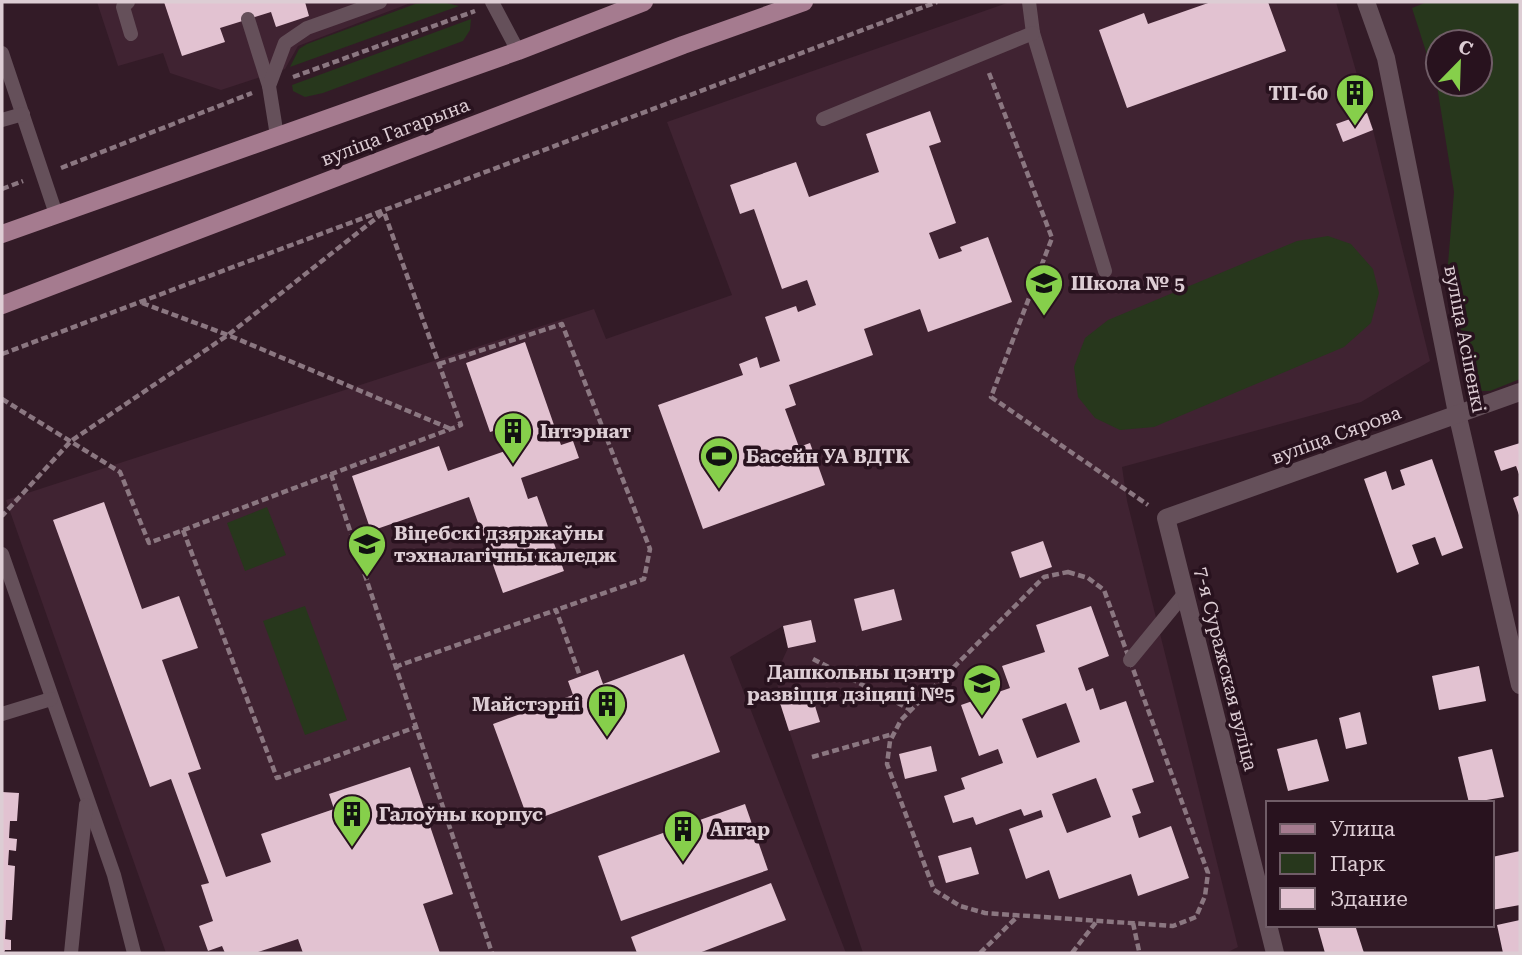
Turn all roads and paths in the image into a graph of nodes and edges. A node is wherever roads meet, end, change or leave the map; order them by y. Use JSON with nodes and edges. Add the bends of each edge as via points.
{"nodes":[{"id":1,"x":128,"y":2,"type":"edge"},
{"id":2,"x":380,"y":2,"type":"edge"},
{"id":3,"x":494,"y":2,"type":"edge"},
{"id":4,"x":645,"y":2,"type":"edge"},
{"id":5,"x":804,"y":2,"type":"edge"},
{"id":6,"x":937,"y":2,"type":"edge"},
{"id":7,"x":1029,"y":2,"type":"edge"},
{"id":8,"x":1373,"y":4,"type":"edge"},
{"id":9,"x":248,"y":19,"type":"dead end"},
{"id":10,"x":1032,"y":33,"type":"junction"},
{"id":11,"x":131,"y":34,"type":"dead end"},
{"id":12,"x":518,"y":51,"type":"junction"},
{"id":13,"x":2,"y":53,"type":"edge"},
{"id":14,"x":982,"y":54,"type":"junction"},
{"id":15,"x":269,"y":86,"type":"junction"},
{"id":16,"x":23,"y":114,"type":"junction"},
{"id":17,"x":823,"y":119,"type":"dead end"},
{"id":18,"x":2,"y":120,"type":"edge"},
{"id":19,"x":277,"y":136,"type":"junction"},
{"id":20,"x":384,"y":212,"type":"junction"},
{"id":21,"x":57,"y":214,"type":"junction"},
{"id":22,"x":2,"y":234,"type":"edge"},
{"id":23,"x":1105,"y":271,"type":"dead end"},
{"id":24,"x":141,"y":303,"type":"junction"},
{"id":25,"x":2,"y":305,"type":"edge"},
{"id":26,"x":228,"y":335,"type":"junction"},
{"id":27,"x":2,"y":354,"type":"edge"},
{"id":28,"x":439,"y":364,"type":"junction"},
{"id":29,"x":1520,"y":392,"type":"edge"},
{"id":30,"x":2,"y":399,"type":"edge"},
{"id":31,"x":1457,"y":413,"type":"junction"},
{"id":32,"x":451,"y":429,"type":"junction"},
{"id":33,"x":71,"y":441,"type":"junction"},
{"id":34,"x":331,"y":474,"type":"junction"},
{"id":35,"x":2,"y":516,"type":"edge"},
{"id":36,"x":1166,"y":518,"type":"junction"},
{"id":37,"x":183,"y":530,"type":"junction"},
{"id":38,"x":2,"y":554,"type":"edge"},
{"id":39,"x":1185,"y":593,"type":"junction"},
{"id":40,"x":556,"y":610,"type":"junction"},
{"id":41,"x":813,"y":659,"type":"dead end"},
{"id":42,"x":1130,"y":660,"type":"junction"},
{"id":43,"x":396,"y":667,"type":"junction"},
{"id":44,"x":580,"y":676,"type":"dead end"},
{"id":45,"x":1520,"y":685,"type":"edge"},
{"id":46,"x":51,"y":699,"type":"junction"},
{"id":47,"x":911,"y":710,"type":"junction"},
{"id":48,"x":2,"y":715,"type":"edge"},
{"id":49,"x":416,"y":727,"type":"junction"},
{"id":50,"x":894,"y":734,"type":"junction"},
{"id":51,"x":812,"y":757,"type":"dead end"},
{"id":52,"x":87,"y":800,"type":"junction"},
{"id":53,"x":1019,"y":915,"type":"junction"},
{"id":54,"x":1266,"y":917,"type":"edge"},
{"id":55,"x":1098,"y":921,"type":"junction"},
{"id":56,"x":1133,"y":923,"type":"junction"},
{"id":57,"x":1268,"y":927,"type":"edge"},
{"id":58,"x":1139,"y":951,"type":"dead end"},
{"id":59,"x":71,"y":953,"type":"edge"},
{"id":60,"x":134,"y":953,"type":"edge"},
{"id":61,"x":492,"y":953,"type":"edge"},
{"id":62,"x":980,"y":953,"type":"edge"},
{"id":63,"x":1072,"y":953,"type":"edge"},
{"id":64,"x":1275,"y":953,"type":"edge"}],
"edges":[{"from":1,"to":11,"type":"lane","via":[[123,6]]},
{"from":2,"to":15,"type":"lane","via":[[307,27],[285,43]]},
{"from":3,"to":12,"type":"lane"},
{"from":4,"to":12,"type":"main road","name":"вуліца Гагарына"},
{"from":5,"to":25,"type":"main road","name":"вуліца Гагарына"},
{"from":6,"to":20,"type":"path"},
{"from":7,"to":10,"type":"lane"},
{"from":8,"to":31,"type":"street","name":"вуліца Асіпенкі"},
{"from":9,"to":15,"type":"lane"},
{"from":10,"to":14,"type":"lane"},
{"from":10,"to":23,"type":"lane"},
{"from":12,"to":19,"type":"main road","name":"вуліца Гагарына"},
{"from":13,"to":16,"type":"lane"},
{"from":14,"to":17,"type":"lane"},
{"from":14,"to":36,"type":"path","via":[[1052,238],[991,397]]},
{"from":15,"to":19,"type":"lane"},
{"from":16,"to":18,"type":"lane"},
{"from":16,"to":21,"type":"lane"},
{"from":19,"to":21,"type":"main road","name":"вуліца Гагарына"},
{"from":20,"to":24,"type":"path"},
{"from":20,"to":26,"type":"path"},
{"from":20,"to":28,"type":"path"},
{"from":21,"to":22,"type":"main road","name":"вуліца Гагарына"},
{"from":24,"to":26,"type":"path"},
{"from":24,"to":27,"type":"path"},
{"from":26,"to":32,"type":"path"},
{"from":26,"to":33,"type":"path"},
{"from":28,"to":32,"type":"path","via":[[461,425]]},
{"from":28,"to":40,"type":"path","via":[[562,324],[650,549],[644,579]]},
{"from":29,"to":31,"type":"street","name":"вуліца Сярова"},
{"from":30,"to":33,"type":"path"},
{"from":31,"to":36,"type":"street","name":"вуліца Сярова"},
{"from":31,"to":45,"type":"street","name":"вуліца Асіпенкі"},
{"from":32,"to":34,"type":"path"},
{"from":33,"to":35,"type":"path"},
{"from":33,"to":37,"type":"path","via":[[120,472],[149,543]]},
{"from":34,"to":37,"type":"path"},
{"from":34,"to":43,"type":"path"},
{"from":36,"to":39,"type":"street","name":"7-я Суражская вуліца"},
{"from":37,"to":49,"type":"path","via":[[277,778]]},
{"from":38,"to":46,"type":"lane"},
{"from":39,"to":42,"type":"lane"},
{"from":39,"to":54,"type":"street","name":"7-я Суражская вуліца"},
{"from":40,"to":43,"type":"path"},
{"from":40,"to":44,"type":"path"},
{"from":41,"to":47,"type":"path"},
{"from":42,"to":47,"type":"path","via":[[1104,590],[1088,578],[1068,572],[1044,578]]},
{"from":42,"to":56,"type":"path","via":[[1208,873],[1196,917],[1173,926]]},
{"from":43,"to":49,"type":"path"},
{"from":46,"to":48,"type":"lane"},
{"from":46,"to":52,"type":"lane"},
{"from":47,"to":50,"type":"path"},
{"from":49,"to":61,"type":"path"},
{"from":50,"to":51,"type":"path"},
{"from":50,"to":53,"type":"path","via":[[887,764],[934,890],[960,906]]},
{"from":52,"to":59,"type":"lane"},
{"from":52,"to":60,"type":"lane","via":[[114,875]]},
{"from":53,"to":55,"type":"path"},
{"from":53,"to":62,"type":"path"},
{"from":55,"to":56,"type":"path"},
{"from":55,"to":63,"type":"path"},
{"from":56,"to":58,"type":"path"},
{"from":57,"to":64,"type":"street","name":"7-я Суражская вуліца"}]}
